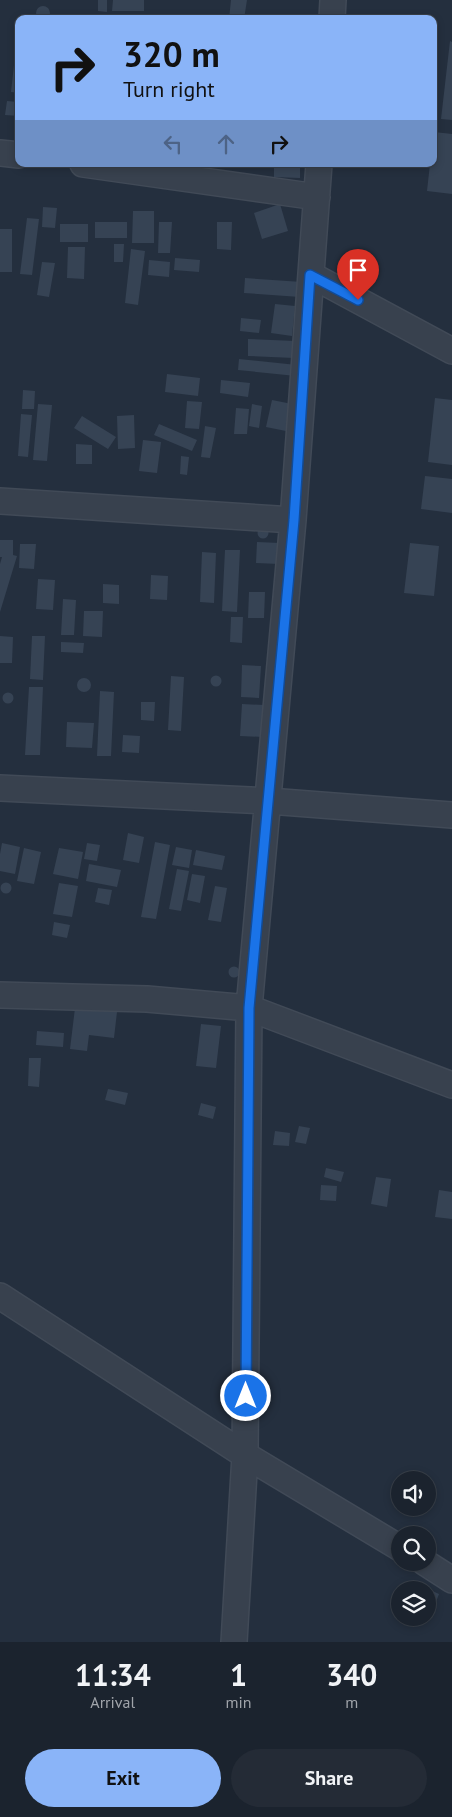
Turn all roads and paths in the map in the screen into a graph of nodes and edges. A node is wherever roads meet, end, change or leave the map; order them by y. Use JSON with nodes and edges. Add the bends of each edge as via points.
{"nodes":[{"id":1,"x":333,"y":0,"type":"edge"},
{"id":2,"x":332,"y":15,"type":"edge"},
{"id":3,"x":0,"y":153,"type":"edge"},
{"id":4,"x":15,"y":155,"type":"edge"},
{"id":5,"x":104,"y":167,"type":"edge"},
{"id":6,"x":320,"y":167,"type":"edge"},
{"id":7,"x":317,"y":197,"type":"junction"},
{"id":8,"x":310,"y":275,"type":"junction"},
{"id":9,"x":452,"y":351,"type":"edge"},
{"id":10,"x":0,"y":501,"type":"edge"},
{"id":11,"x":294,"y":520,"type":"junction"},
{"id":12,"x":0,"y":788,"type":"edge"},
{"id":13,"x":269,"y":801,"type":"junction"},
{"id":14,"x":452,"y":815,"type":"edge"},
{"id":15,"x":0,"y":995,"type":"edge"},
{"id":16,"x":249,"y":1008,"type":"junction"},
{"id":17,"x":452,"y":1085,"type":"edge"},
{"id":18,"x":0,"y":1296,"type":"edge"},
{"id":19,"x":245,"y":1455,"type":"junction"},
{"id":20,"x":391,"y":1543,"type":"edge"},
{"id":21,"x":436,"y":1570,"type":"edge"},
{"id":22,"x":452,"y":1580,"type":"edge"},
{"id":23,"x":234,"y":1642,"type":"edge"}],
"edges":[{"from":1,"to":2,"type":"street"},
{"from":3,"to":4,"type":"street"},
{"from":5,"to":7,"type":"street"},
{"from":6,"to":7,"type":"street"},
{"from":7,"to":8,"type":"street"},
{"from":8,"to":9,"type":"street"},
{"from":8,"to":11,"type":"street"},
{"from":10,"to":11,"type":"street"},
{"from":11,"to":13,"type":"street"},
{"from":12,"to":13,"type":"street"},
{"from":13,"to":14,"type":"street"},
{"from":13,"to":16,"type":"street"},
{"from":15,"to":16,"type":"street","via":[[147,999]]},
{"from":16,"to":17,"type":"street"},
{"from":16,"to":19,"type":"street"},
{"from":18,"to":19,"type":"street"},
{"from":19,"to":20,"type":"street"},
{"from":19,"to":23,"type":"street"},
{"from":21,"to":22,"type":"street"}]}
